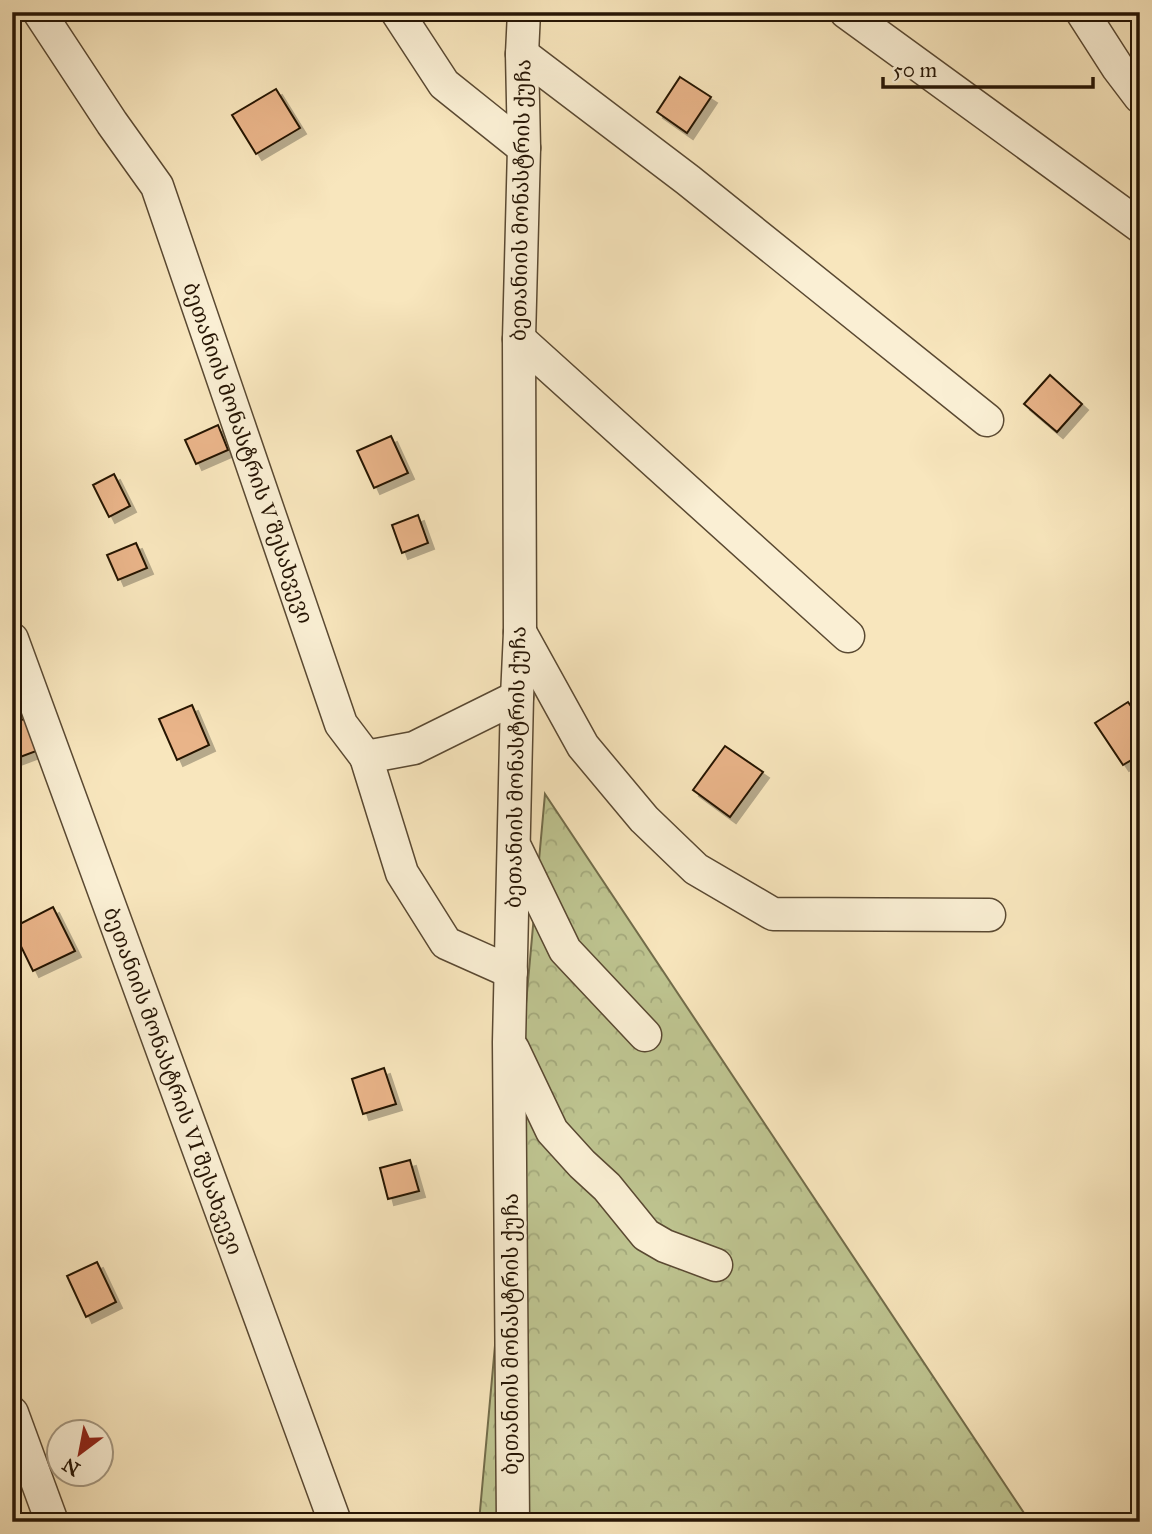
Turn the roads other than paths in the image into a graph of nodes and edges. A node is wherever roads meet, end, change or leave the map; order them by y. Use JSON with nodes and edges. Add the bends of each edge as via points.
{"nodes":[{"id":1,"x":40,"y":12,"type":"edge"},
{"id":2,"x":397,"y":12,"type":"edge"},
{"id":3,"x":524,"y":12,"type":"edge"},
{"id":4,"x":846,"y":12,"type":"edge"},
{"id":5,"x":1082,"y":12,"type":"edge"},
{"id":6,"x":522,"y":54,"type":"junction"},
{"id":7,"x":1140,"y":97,"type":"edge"},
{"id":8,"x":524,"y":148,"type":"junction"},
{"id":9,"x":1140,"y":226,"type":"edge"},
{"id":10,"x":519,"y":339,"type":"junction"},
{"id":11,"x":987,"y":420,"type":"dead end"},
{"id":12,"x":520,"y":632,"type":"junction"},
{"id":13,"x":848,"y":636,"type":"dead end"},
{"id":14,"x":12,"y":639,"type":"edge"},
{"id":15,"x":517,"y":697,"type":"junction"},
{"id":16,"x":366,"y":757,"type":"junction"},
{"id":17,"x":514,"y":844,"type":"junction"},
{"id":18,"x":989,"y":915,"type":"dead end"},
{"id":19,"x":511,"y":972,"type":"junction"},
{"id":20,"x":645,"y":1035,"type":"dead end"},
{"id":21,"x":509,"y":1042,"type":"junction"},
{"id":22,"x":716,"y":1265,"type":"dead end"},
{"id":23,"x":12,"y":1413,"type":"edge"},
{"id":24,"x":52,"y":1522,"type":"edge"},
{"id":25,"x":335,"y":1522,"type":"edge"},
{"id":26,"x":513,"y":1522,"type":"edge"}],
"edges":[{"from":1,"to":16,"type":"street","name":"ბეთანიის მონასტრის V შესახვევი","via":[[157,186],[341,724]]},
{"from":2,"to":8,"type":"street","via":[[444,84]]},
{"from":3,"to":6,"type":"street","name":"ბეთანიის მონასტრის ქუჩა"},
{"from":4,"to":9,"type":"street"},
{"from":5,"to":7,"type":"street"},
{"from":6,"to":8,"type":"street","name":"ბეთანიის მონასტრის ქუჩა"},
{"from":6,"to":11,"type":"street","via":[[688,180]]},
{"from":8,"to":10,"type":"street","name":"ბეთანიის მონასტრის ქუჩა"},
{"from":10,"to":12,"type":"street","name":"ბეთანიის მონასტრის ქუჩა"},
{"from":10,"to":13,"type":"street"},
{"from":12,"to":15,"type":"street","name":"ბეთანიის მონასტრის ქუჩა"},
{"from":12,"to":18,"type":"street","via":[[583,747],[644,819],[696,869],[773,914]]},
{"from":14,"to":25,"type":"street","name":"ბეთანიის მონასტრის VI შესახვევი"},
{"from":15,"to":16,"type":"street","via":[[414,748]]},
{"from":15,"to":17,"type":"street","name":"ბეთანიის მონასტრის ქუჩა"},
{"from":16,"to":19,"type":"street","name":"ბეთანიის მონასტრის V შესახვევი","via":[[402,873],[446,943]]},
{"from":17,"to":19,"type":"street","name":"ბეთანიის მონასტრის ქუჩა"},
{"from":17,"to":20,"type":"street","via":[[565,950]]},
{"from":19,"to":21,"type":"street","name":"ბეთანიის მონასტრის ქუჩა"},
{"from":21,"to":22,"type":"street","via":[[552,1131],[646,1235],[665,1247]]},
{"from":21,"to":26,"type":"street","name":"ბეთანიის მონასტრის ქუჩა"},
{"from":23,"to":24,"type":"street"}]}
